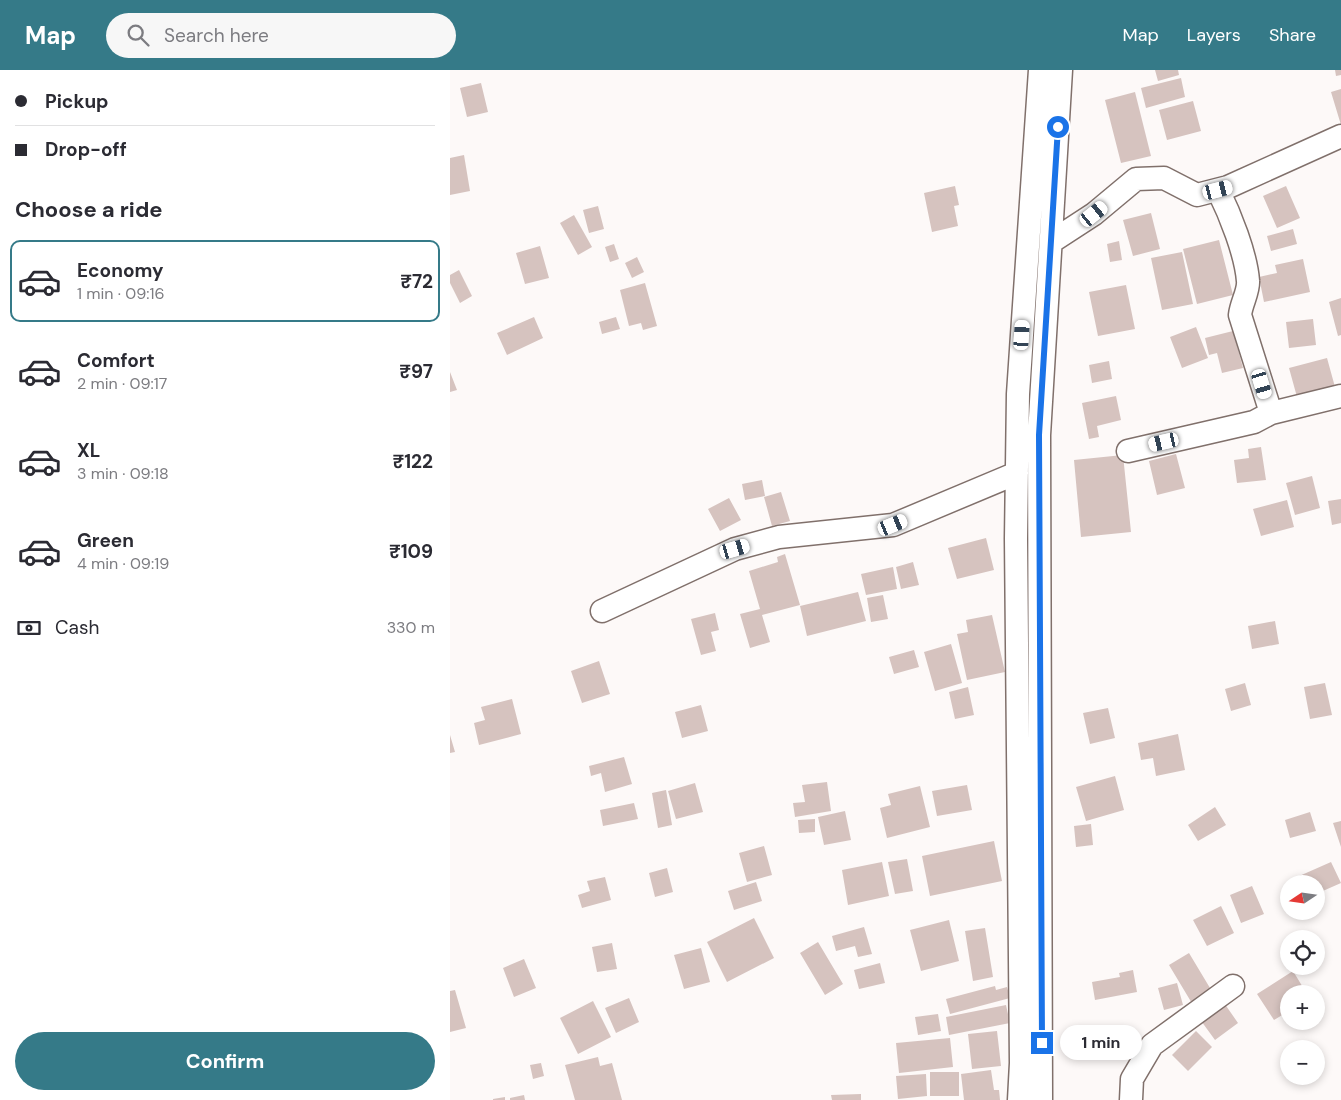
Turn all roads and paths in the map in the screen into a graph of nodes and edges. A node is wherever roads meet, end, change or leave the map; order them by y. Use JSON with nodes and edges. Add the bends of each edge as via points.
{"nodes":[{"id":1,"x":1040,"y":70,"type":"edge"},
{"id":2,"x":1061,"y":70,"type":"edge"},
{"id":3,"x":1341,"y":136,"type":"edge"},
{"id":4,"x":1218,"y":190,"type":"junction"},
{"id":5,"x":1051,"y":242,"type":"junction"},
{"id":6,"x":1341,"y":396,"type":"edge"},
{"id":7,"x":1271,"y":413,"type":"junction"},
{"id":8,"x":1128,"y":451,"type":"dead end"},
{"id":9,"x":1024,"y":464,"type":"junction"},
{"id":10,"x":602,"y":611,"type":"dead end"},
{"id":11,"x":1233,"y":986,"type":"dead end"},
{"id":12,"x":1019,"y":1100,"type":"edge"},
{"id":13,"x":1041,"y":1100,"type":"edge"},
{"id":14,"x":1131,"y":1100,"type":"edge"}],
"edges":[{"from":1,"to":9,"type":"street","via":[[1018,394]]},
{"from":2,"to":5,"type":"street"},
{"from":3,"to":4,"type":"street"},
{"from":4,"to":5,"type":"street","via":[[1197,195],[1164,178],[1136,180],[1094,214]]},
{"from":4,"to":7,"type":"street","via":[[1232,217],[1248,283],[1240,315]]},
{"from":5,"to":9,"type":"street"},
{"from":6,"to":7,"type":"street"},
{"from":7,"to":8,"type":"street","via":[[1254,422]]},
{"from":9,"to":10,"type":"street","via":[[893,525],[778,537],[735,549]]},
{"from":9,"to":12,"type":"street"},
{"from":9,"to":13,"type":"street"},
{"from":11,"to":14,"type":"street","via":[[1152,1045],[1132,1079]]}]}
